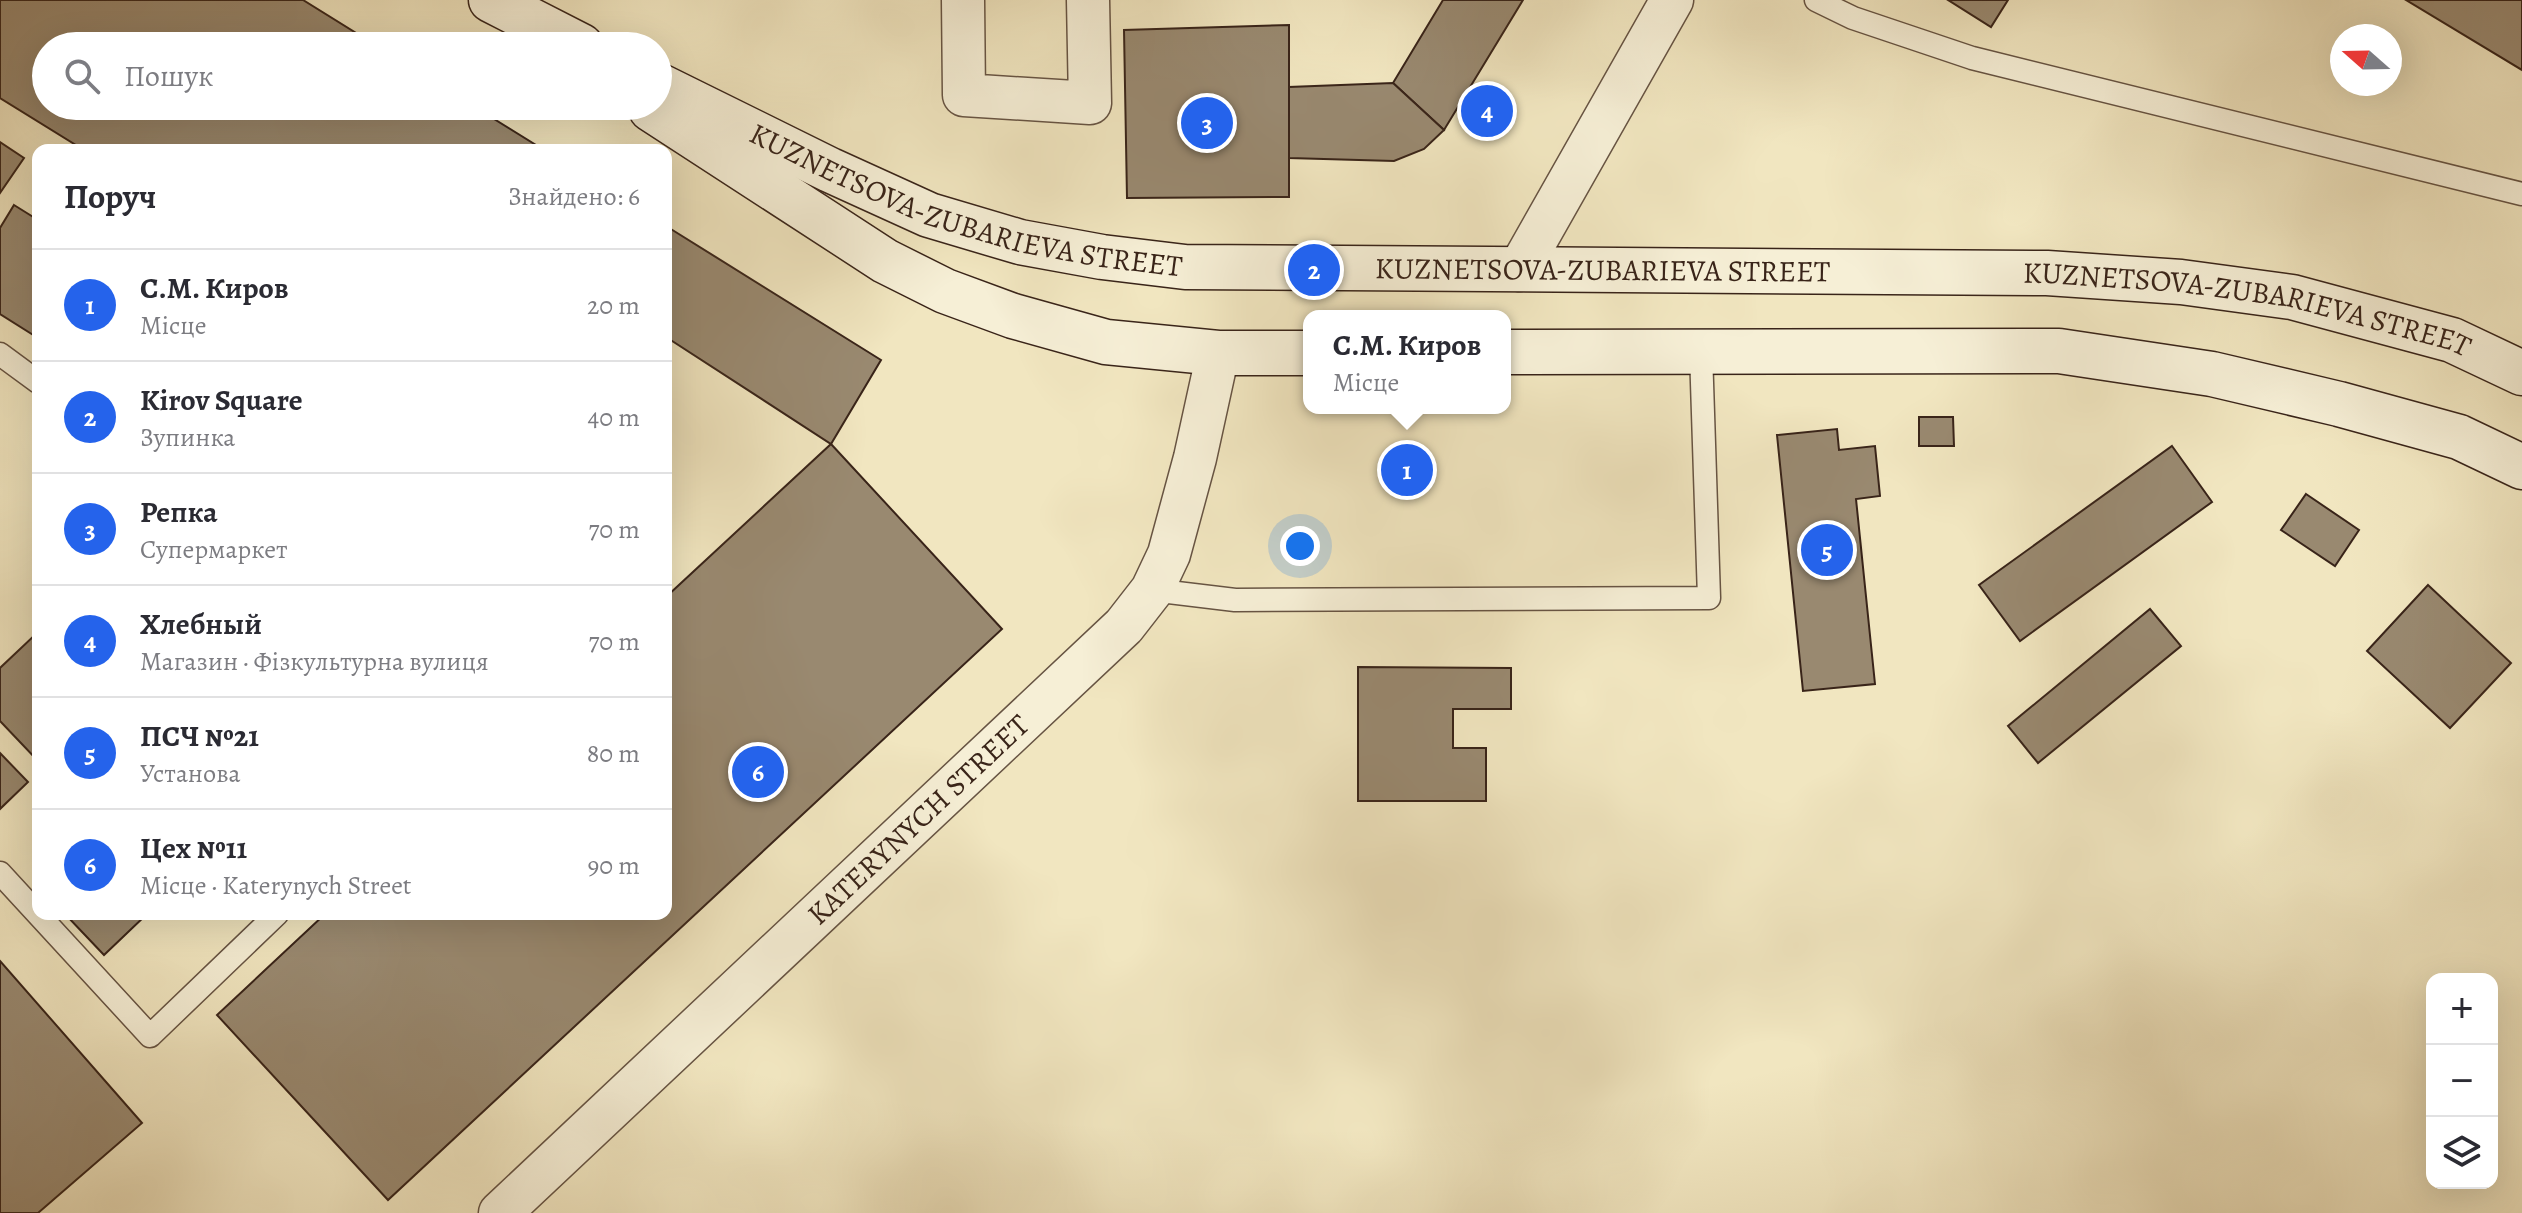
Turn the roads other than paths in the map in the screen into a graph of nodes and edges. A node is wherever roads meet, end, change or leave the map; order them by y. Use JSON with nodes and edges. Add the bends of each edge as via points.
{"nodes":[{"id":1,"x":491,"y":0,"type":"edge"},
{"id":2,"x":963,"y":0,"type":"edge"},
{"id":3,"x":1088,"y":0,"type":"edge"},
{"id":4,"x":1672,"y":0,"type":"edge"},
{"id":5,"x":1816,"y":0,"type":"edge"},
{"id":6,"x":538,"y":32,"type":"edge"},
{"id":7,"x":554,"y":32,"type":"edge"},
{"id":8,"x":672,"y":92,"type":"edge"},
{"id":9,"x":668,"y":120,"type":"edge"},
{"id":10,"x":2522,"y":194,"type":"edge"},
{"id":11,"x":1519,"y":270,"type":"junction"},
{"id":12,"x":1511,"y":352,"type":"edge"},
{"id":13,"x":1701,"y":352,"type":"junction"},
{"id":14,"x":1218,"y":353,"type":"junction"},
{"id":15,"x":1303,"y":353,"type":"edge"},
{"id":16,"x":0,"y":354,"type":"edge"},
{"id":17,"x":2522,"y":373,"type":"edge"},
{"id":18,"x":32,"y":378,"type":"edge"},
{"id":19,"x":2522,"y":467,"type":"edge"},
{"id":20,"x":1152,"y":590,"type":"junction"},
{"id":21,"x":0,"y":873,"type":"edge"},
{"id":22,"x":32,"y":908,"type":"edge"},
{"id":23,"x":43,"y":920,"type":"edge"},
{"id":24,"x":271,"y":920,"type":"edge"},
{"id":25,"x":500,"y":1213,"type":"edge"}],
"edges":[{"from":1,"to":6,"type":"main road"},
{"from":1,"to":7,"type":"main road"},
{"from":2,"to":3,"type":"street","via":[[964,95],[1090,103]]},
{"from":4,"to":11,"type":"street"},
{"from":5,"to":10,"type":"lane","via":[[1972,58]]},
{"from":8,"to":11,"type":"main road","name":"KUZNETSOVA-ZUBARIEVA STREET","via":[[929,215],[1020,242],[1185,267]]},
{"from":9,"to":14,"type":"main road","name":"KUZNETSOVA-ZUBARIEVA STREET","via":[[885,261],[945,291],[1106,342]]},
{"from":11,"to":17,"type":"main road","name":"KUZNETSOVA-ZUBARIEVA STREET","via":[[2047,273],[2181,282],[2306,300],[2452,340]]},
{"from":12,"to":13,"type":"main road"},
{"from":13,"to":19,"type":"main road","via":[[2059,351],[2212,374],[2339,404],[2459,437]]},
{"from":13,"to":20,"type":"lane","via":[[1709,598],[1235,600]]},
{"from":14,"to":15,"type":"main road","name":"KUZNETSOVA-ZUBARIEVA STREET"},
{"from":14,"to":20,"type":"street","name":"KATERYNYCH STREET","via":[[1169,554]]},
{"from":16,"to":18,"type":"lane"},
{"from":20,"to":25,"type":"street","name":"KATERYNYCH STREET","via":[[1124,626]]},
{"from":21,"to":22,"type":"lane"},
{"from":23,"to":24,"type":"lane","via":[[150,1036]]}]}
